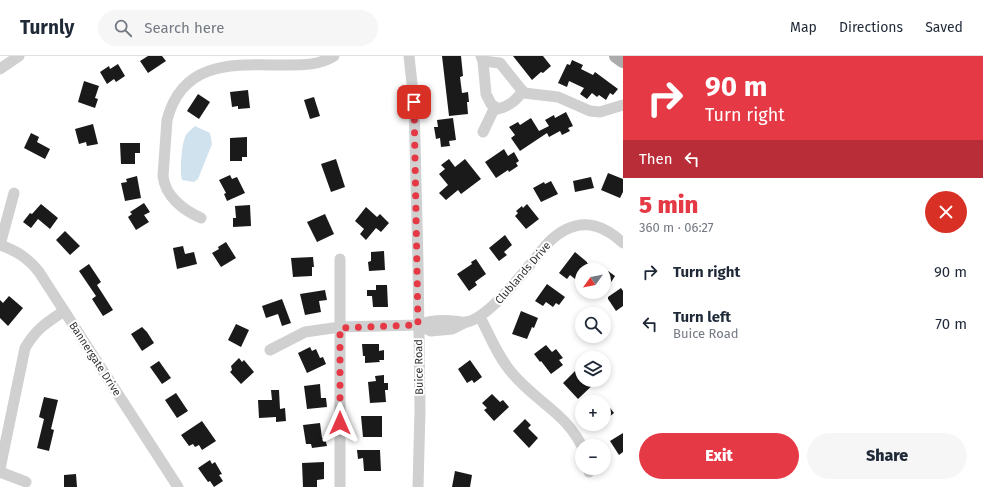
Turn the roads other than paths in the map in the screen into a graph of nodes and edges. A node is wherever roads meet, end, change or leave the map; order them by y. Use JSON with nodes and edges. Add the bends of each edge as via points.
{"nodes":[{"id":1,"x":18,"y":56,"type":"edge"},
{"id":2,"x":334,"y":56,"type":"edge"},
{"id":3,"x":409,"y":56,"type":"edge"},
{"id":4,"x":616,"y":56,"type":"edge"},
{"id":5,"x":482,"y":59,"type":"edge"},
{"id":6,"x":623,"y":61,"type":"edge"},
{"id":7,"x":0,"y":69,"type":"edge"},
{"id":8,"x":523,"y":91,"type":"junction"},
{"id":9,"x":623,"y":105,"type":"edge"},
{"id":10,"x":495,"y":107,"type":"junction"},
{"id":11,"x":483,"y":132,"type":"dead end"},
{"id":12,"x":14,"y":193,"type":"dead end"},
{"id":13,"x":201,"y":218,"type":"dead end"},
{"id":14,"x":623,"y":243,"type":"edge"},
{"id":15,"x":0,"y":245,"type":"edge"},
{"id":16,"x":340,"y":259,"type":"dead end"},
{"id":17,"x":64,"y":311,"type":"junction"},
{"id":18,"x":480,"y":317,"type":"junction"},
{"id":19,"x":418,"y":325,"type":"junction"},
{"id":20,"x":340,"y":328,"type":"junction"},
{"id":21,"x":270,"y":350,"type":"dead end"},
{"id":22,"x":578,"y":439,"type":"edge"},
{"id":23,"x":0,"y":470,"type":"edge"},
{"id":24,"x":26,"y":482,"type":"dead end"},
{"id":25,"x":178,"y":487,"type":"edge"},
{"id":26,"x":340,"y":487,"type":"edge"},
{"id":27,"x":418,"y":487,"type":"edge"}],
"edges":[{"from":1,"to":7,"type":"street"},
{"from":2,"to":13,"type":"street","via":[[318,64],[218,67],[200,74],[183,88],[174,101],[167,120],[163,176],[170,196],[184,209]]},
{"from":3,"to":19,"type":"street","name":"Buice Road","via":[[414,102]]},
{"from":4,"to":6,"type":"main road"},
{"from":5,"to":8,"type":"street","via":[[500,63]]},
{"from":5,"to":10,"type":"street","via":[[486,94]]},
{"from":8,"to":9,"type":"street","via":[[558,97],[590,111],[600,112]]},
{"from":8,"to":10,"type":"street","via":[[506,107]]},
{"from":10,"to":11,"type":"street"},
{"from":12,"to":15,"type":"street"},
{"from":14,"to":18,"type":"street","name":"Clublands Drive","via":[[600,227],[589,225],[566,229],[549,242],[495,305]]},
{"from":15,"to":17,"type":"street","name":"Bannergate Drive","via":[[18,252],[32,263]]},
{"from":16,"to":20,"type":"street"},
{"from":17,"to":23,"type":"street","via":[[39,328],[26,348]]},
{"from":17,"to":25,"type":"street","name":"Bannergate Drive"},
{"from":18,"to":19,"type":"street","name":"Clublands Drive","via":[[466,322],[428,321]]},
{"from":18,"to":22,"type":"street","via":[[511,373],[560,417]]},
{"from":19,"to":20,"type":"street","name":"Clublands Drive"},
{"from":19,"to":27,"type":"street","name":"Buice Road"},
{"from":20,"to":21,"type":"street","name":"Clublands Drive","via":[[305,332]]},
{"from":20,"to":26,"type":"street"},
{"from":23,"to":24,"type":"street"}]}
